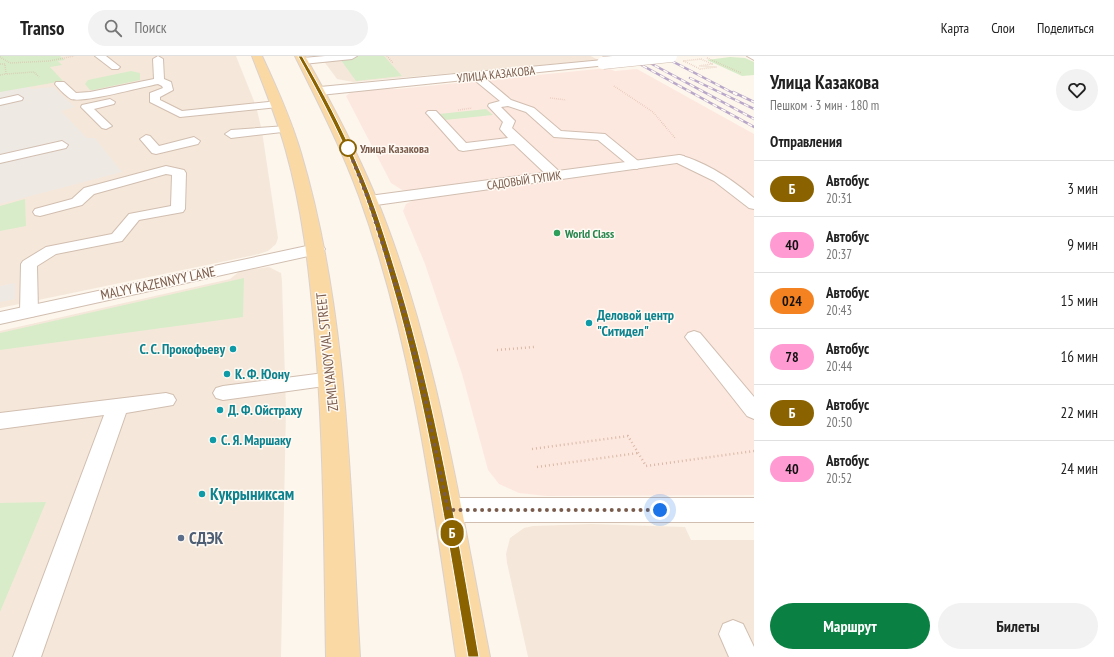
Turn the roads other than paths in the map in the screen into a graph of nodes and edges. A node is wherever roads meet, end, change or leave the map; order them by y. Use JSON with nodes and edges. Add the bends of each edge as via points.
{"nodes":[{"id":1,"x":100,"y":56,"type":"edge"},
{"id":2,"x":257,"y":56,"type":"edge"},
{"id":3,"x":352,"y":56,"type":"edge"},
{"id":4,"x":671,"y":56,"type":"edge"},
{"id":5,"x":161,"y":58,"type":"edge"},
{"id":6,"x":302,"y":58,"type":"edge"},
{"id":7,"x":115,"y":67,"type":"dead end"},
{"id":8,"x":476,"y":76,"type":"junction"},
{"id":9,"x":159,"y":81,"type":"junction"},
{"id":10,"x":60,"y":84,"type":"road end"},
{"id":11,"x":320,"y":91,"type":"junction"},
{"id":12,"x":154,"y":95,"type":"junction"},
{"id":13,"x":18,"y":98,"type":"dead end"},
{"id":14,"x":0,"y":102,"type":"edge"},
{"id":15,"x":507,"y":102,"type":"junction"},
{"id":16,"x":278,"y":104,"type":"junction"},
{"id":17,"x":432,"y":113,"type":"road end"},
{"id":18,"x":106,"y":126,"type":"dead end"},
{"id":19,"x":287,"y":129,"type":"junction"},
{"id":20,"x":231,"y":134,"type":"dead end"},
{"id":21,"x":146,"y":139,"type":"dead end"},
{"id":22,"x":517,"y":140,"type":"junction"},
{"id":23,"x":194,"y":141,"type":"dead end"},
{"id":24,"x":62,"y":145,"type":"dead end"},
{"id":25,"x":679,"y":159,"type":"joint"},
{"id":26,"x":0,"y":160,"type":"edge"},
{"id":27,"x":638,"y":165,"type":"junction"},
{"id":28,"x":556,"y":176,"type":"junction"},
{"id":29,"x":369,"y":201,"type":"junction"},
{"id":30,"x":754,"y":205,"type":"edge"},
{"id":31,"x":40,"y":212,"type":"dead end"},
{"id":32,"x":316,"y":249,"type":"junction"},
{"id":33,"x":29,"y":312,"type":"junction"},
{"id":34,"x":0,"y":318,"type":"edge"},
{"id":35,"x":694,"y":337,"type":"dead end"},
{"id":36,"x":332,"y":379,"type":"junction"},
{"id":37,"x":223,"y":393,"type":"dead end"},
{"id":38,"x":166,"y":400,"type":"dead end"},
{"id":39,"x":118,"y":406,"type":"junction"},
{"id":40,"x":754,"y":411,"type":"edge"},
{"id":41,"x":0,"y":421,"type":"edge"},
{"id":42,"x":448,"y":510,"type":"junction"},
{"id":43,"x":754,"y":510,"type":"edge"},
{"id":44,"x":27,"y":657,"type":"edge"},
{"id":45,"x":343,"y":657,"type":"edge"},
{"id":46,"x":474,"y":657,"type":"edge"}],
"edges":[{"from":1,"to":7,"type":"lane"},
{"from":2,"to":16,"type":"main road","name":"ZEMLYANOY VAL STREET"},
{"from":3,"to":6,"type":"lane"},
{"from":4,"to":8,"type":"street","name":"УЛИЦА КАЗАКОВА","bridge":true},
{"from":5,"to":9,"type":"lane"},
{"from":6,"to":11,"type":"main road"},
{"from":8,"to":11,"type":"street","name":"УЛИЦА КАЗАКОВА"},
{"from":8,"to":15,"type":"lane"},
{"from":9,"to":10,"type":"lane","via":[[74,96]]},
{"from":9,"to":12,"type":"lane","via":[[167,84],[168,90]]},
{"from":11,"to":29,"type":"main road"},
{"from":12,"to":16,"type":"lane","via":[[155,102],[180,114]]},
{"from":12,"to":18,"type":"lane","via":[[86,108]]},
{"from":13,"to":14,"type":"lane"},
{"from":15,"to":22,"type":"lane","via":[[493,106],[509,121],[506,129]]},
{"from":15,"to":27,"type":"lane","via":[[530,110],[558,134],[600,137]]},
{"from":16,"to":19,"type":"main road","name":"ZEMLYANOY VAL STREET"},
{"from":17,"to":22,"type":"lane","via":[[464,147]]},
{"from":19,"to":20,"type":"lane"},
{"from":19,"to":32,"type":"main road","name":"ZEMLYANOY VAL STREET"},
{"from":21,"to":23,"type":"lane","via":[[156,150]]},
{"from":22,"to":28,"type":"lane"},
{"from":24,"to":26,"type":"lane"},
{"from":25,"to":27,"type":"street","name":"САДОВЫЙ ТУПИК"},
{"from":25,"to":30,"type":"lane","via":[[700,167],[726,182]]},
{"from":27,"to":28,"type":"street","name":"САДОВЫЙ ТУПИК"},
{"from":28,"to":29,"type":"street","name":"САДОВЫЙ ТУПИК"},
{"from":29,"to":42,"type":"main road","via":[[402,305],[422,383]]},
{"from":31,"to":33,"type":"lane","via":[[77,202],[89,191],[166,170],[179,173],[178,209],[134,217],[117,238],[51,250],[29,264]]},
{"from":32,"to":33,"type":"street","name":"MALYY KAZENNYY LANE"},
{"from":32,"to":36,"type":"main road","name":"ZEMLYANOY VAL STREET"},
{"from":33,"to":34,"type":"street","name":"MALYY KAZENNYY LANE"},
{"from":35,"to":40,"type":"lane"},
{"from":36,"to":37,"type":"lane"},
{"from":36,"to":45,"type":"main road","name":"ZEMLYANOY VAL STREET"},
{"from":38,"to":39,"type":"lane"},
{"from":39,"to":41,"type":"lane"},
{"from":39,"to":44,"type":"lane"},
{"from":42,"to":43,"type":"street"},
{"from":42,"to":46,"type":"main road"}]}
